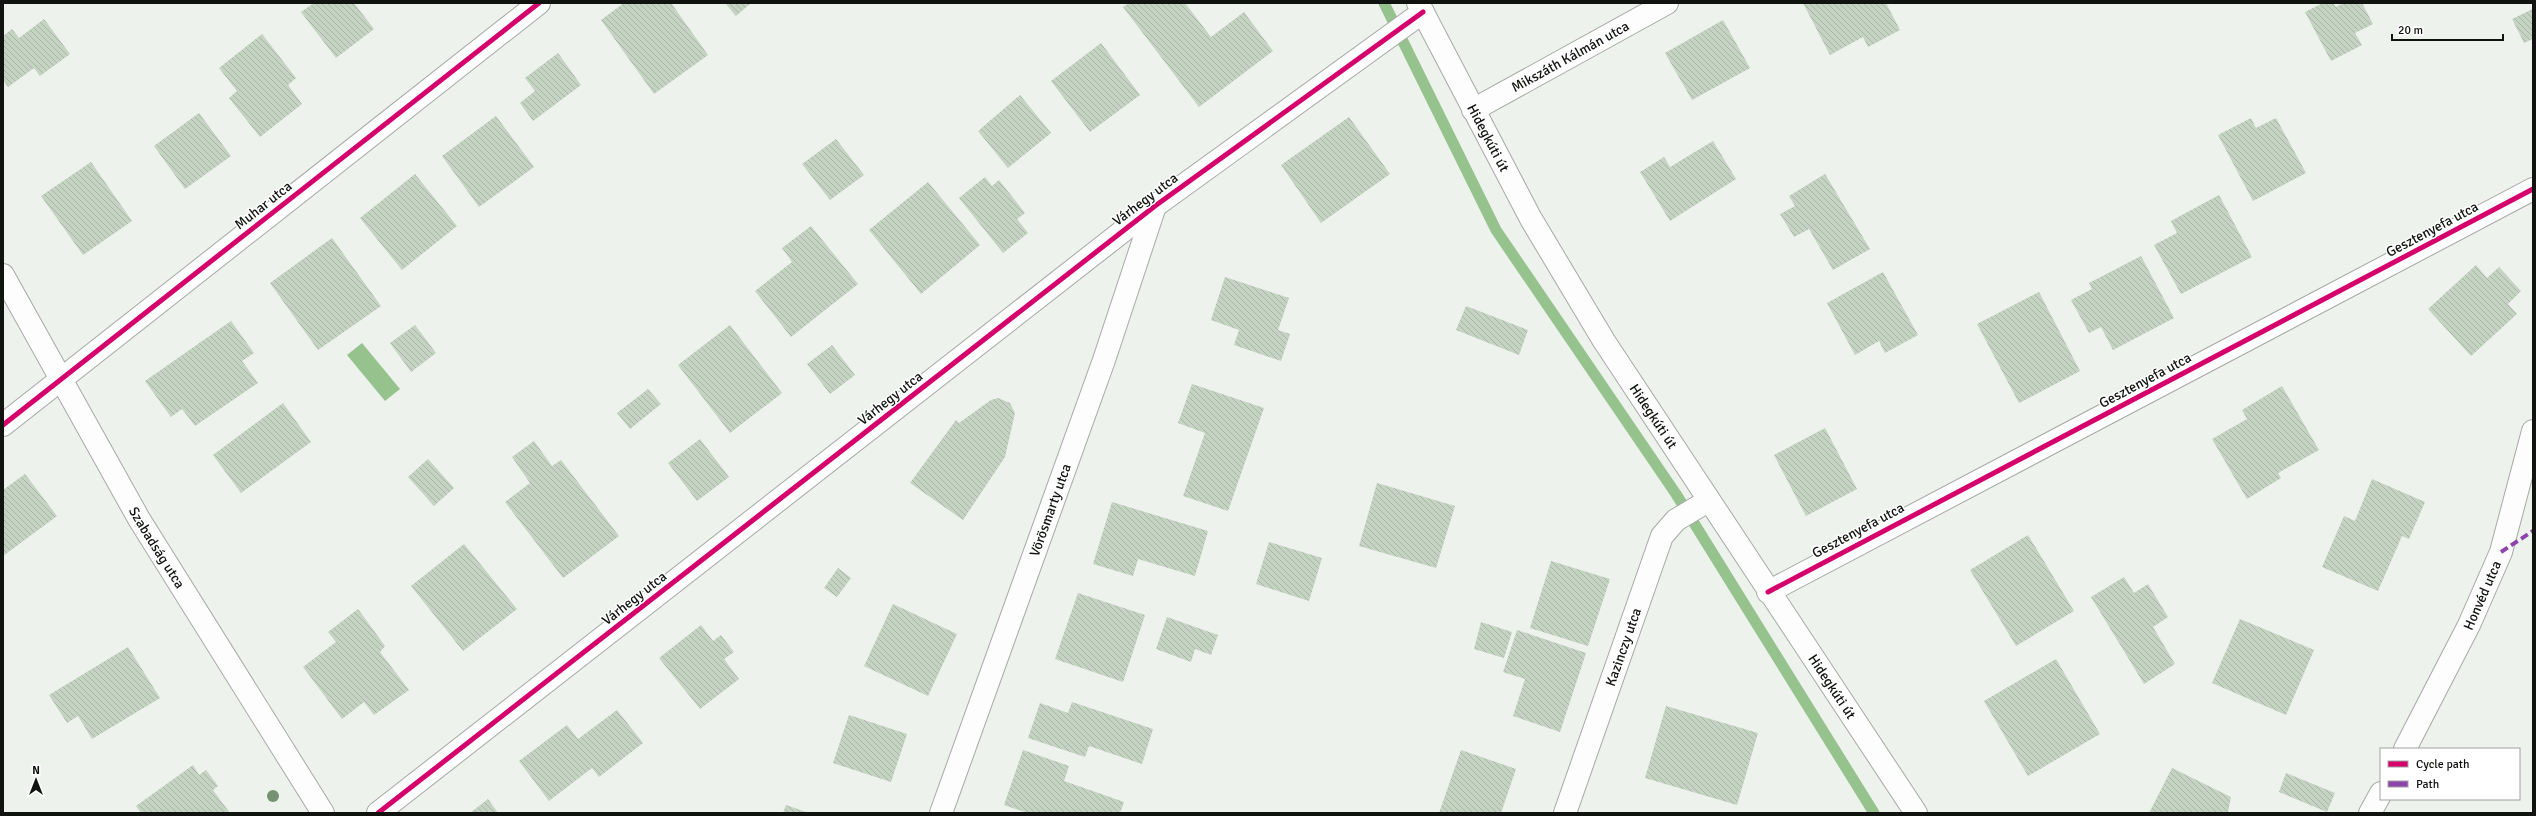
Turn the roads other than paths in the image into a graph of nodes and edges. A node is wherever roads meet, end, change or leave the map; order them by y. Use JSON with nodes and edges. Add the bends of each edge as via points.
{"nodes":[{"id":1,"x":539,"y":3,"type":"edge"},
{"id":2,"x":1667,"y":3,"type":"edge"},
{"id":3,"x":1417,"y":12,"type":"edge"},
{"id":4,"x":1473,"y":110,"type":"junction"},
{"id":5,"x":2533,"y":189,"type":"edge"},
{"id":6,"x":1155,"y":206,"type":"junction"},
{"id":7,"x":3,"y":275,"type":"edge"},
{"id":8,"x":61,"y":379,"type":"junction"},
{"id":9,"x":3,"y":425,"type":"edge"},
{"id":10,"x":2533,"y":432,"type":"edge"},
{"id":11,"x":1696,"y":509,"type":"junction"},
{"id":12,"x":1768,"y":592,"type":"junction"},
{"id":13,"x":2406,"y":748,"type":"edge"},
{"id":14,"x":2380,"y":795,"type":"edge"},
{"id":15,"x":322,"y":813,"type":"edge"},
{"id":16,"x":378,"y":813,"type":"edge"},
{"id":17,"x":941,"y":813,"type":"edge"},
{"id":18,"x":1565,"y":813,"type":"edge"},
{"id":19,"x":1916,"y":813,"type":"edge"},
{"id":20,"x":2370,"y":813,"type":"edge"}],
"edges":[{"from":1,"to":8,"type":"street","name":"Muhar utca"},
{"from":2,"to":4,"type":"street","name":"Mikszáth Kálmán utca"},
{"from":3,"to":4,"type":"street","name":"Hidegkúti út"},
{"from":3,"to":6,"type":"street","name":"Várhegy utca","via":[[1388,37]]},
{"from":4,"to":11,"type":"street","name":"Hidegkúti út","via":[[1531,219]]},
{"from":5,"to":12,"type":"street","name":"Gesztenyefa utca"},
{"from":6,"to":16,"type":"street","name":"Várhegy utca"},
{"from":6,"to":17,"type":"street","name":"Vörösmarty utca","via":[[1104,360]]},
{"from":7,"to":8,"type":"street","name":"Szabadság utca"},
{"from":8,"to":9,"type":"street","name":"Muhar utca"},
{"from":8,"to":15,"type":"street","name":"Szabadság utca","via":[[143,525]]},
{"from":10,"to":13,"type":"street","name":"Honvéd utca","via":[[2501,552],[2469,625]]},
{"from":11,"to":12,"type":"street","name":"Hidegkúti út"},
{"from":11,"to":18,"type":"street","name":"Kazinczy utca","via":[[1662,536]]},
{"from":12,"to":19,"type":"street","name":"Hidegkúti út"},
{"from":14,"to":20,"type":"street"}]}
